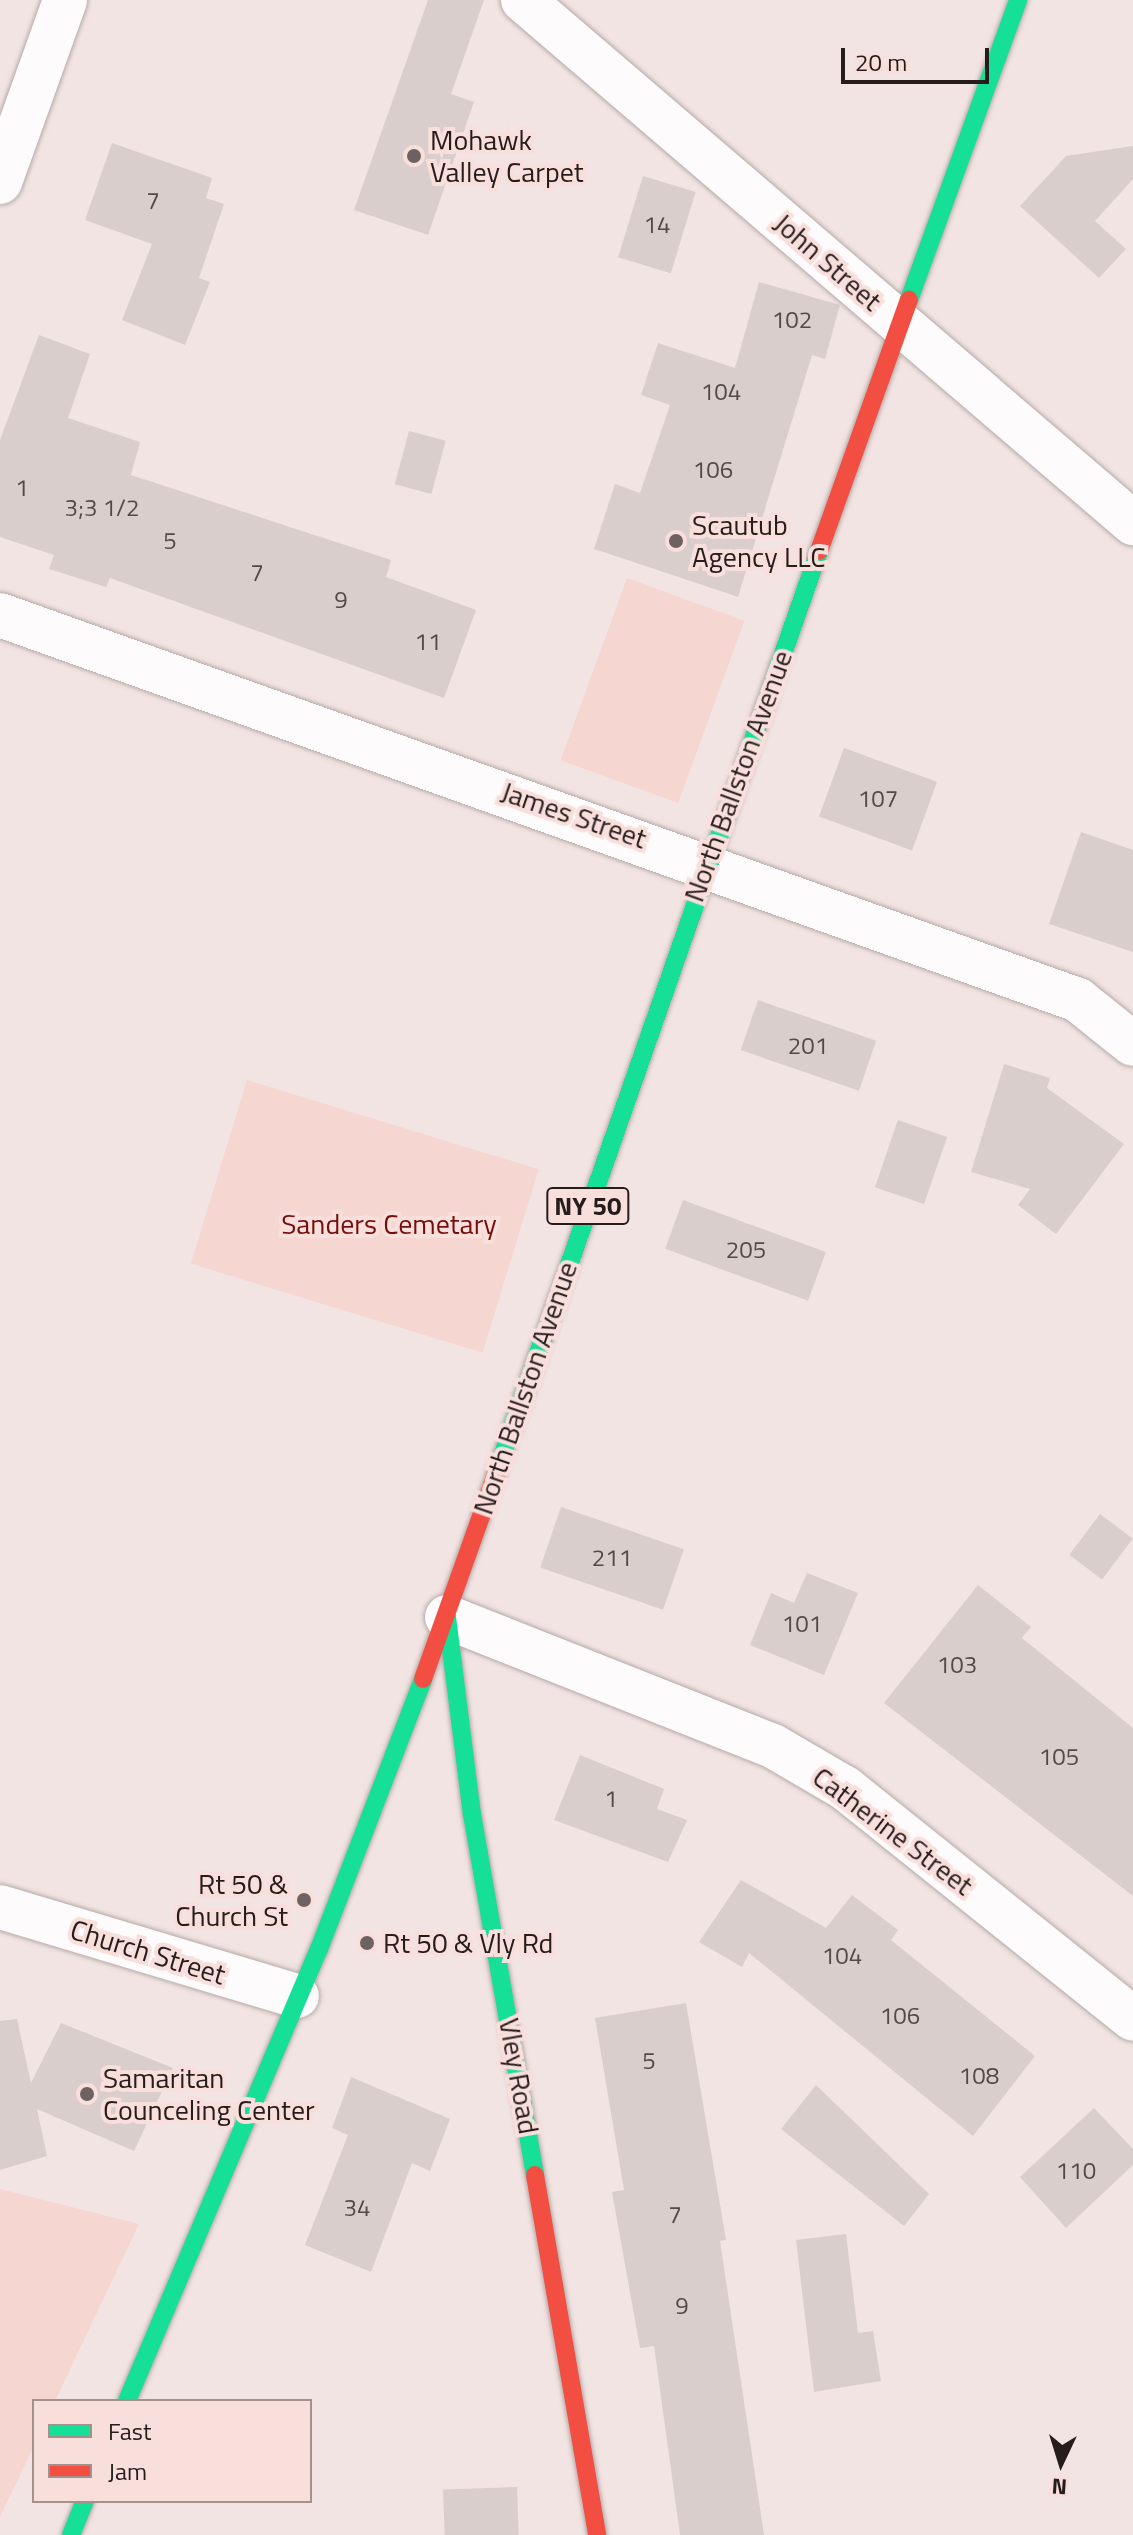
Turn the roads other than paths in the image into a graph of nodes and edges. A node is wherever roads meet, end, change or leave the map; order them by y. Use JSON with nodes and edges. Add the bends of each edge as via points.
{"nodes":[{"id":1,"x":65,"y":0,"type":"edge"},
{"id":2,"x":523,"y":0,"type":"edge"},
{"id":3,"x":1018,"y":0,"type":"edge"},
{"id":4,"x":0,"y":182,"type":"edge"},
{"id":5,"x":901,"y":325,"type":"junction"},
{"id":6,"x":1133,"y":523,"type":"edge"},
{"id":7,"x":0,"y":615,"type":"edge"},
{"id":8,"x":706,"y":863,"type":"junction"},
{"id":9,"x":1133,"y":1044,"type":"edge"},
{"id":10,"x":447,"y":1617,"type":"junction"},
{"id":11,"x":0,"y":1907,"type":"edge"},
{"id":12,"x":297,"y":1996,"type":"junction"},
{"id":13,"x":1133,"y":2019,"type":"edge"},
{"id":14,"x":128,"y":2399,"type":"edge"},
{"id":15,"x":84,"y":2503,"type":"edge"},
{"id":16,"x":71,"y":2535,"type":"edge"},
{"id":17,"x":597,"y":2535,"type":"edge"}],
"edges":[{"from":1,"to":4,"type":"street"},
{"from":2,"to":5,"type":"street","name":"John Street"},
{"from":3,"to":5,"type":"main road","name":"North Ballston Avenue","number":"NY 50"},
{"from":5,"to":6,"type":"street","name":"John Street"},
{"from":5,"to":8,"type":"main road","name":"North Ballston Avenue","number":"NY 50"},
{"from":7,"to":8,"type":"street","name":"James Street"},
{"from":8,"to":9,"type":"street","name":"James Street","via":[[1078,1000]]},
{"from":8,"to":10,"type":"main road","name":"North Ballston Avenue","number":"NY 50"},
{"from":10,"to":12,"type":"main road","name":"North Ballston Avenue","number":"NY 50"},
{"from":10,"to":13,"type":"street","name":"Catherine Street","via":[[797,1760],[845,1788]]},
{"from":10,"to":17,"type":"main road","name":"Vley Road","via":[[472,1814]]},
{"from":11,"to":12,"type":"street","name":"Church Street"},
{"from":12,"to":14,"type":"main road","name":"North Ballston Avenue","number":"NY 50"},
{"from":15,"to":16,"type":"main road"}]}
